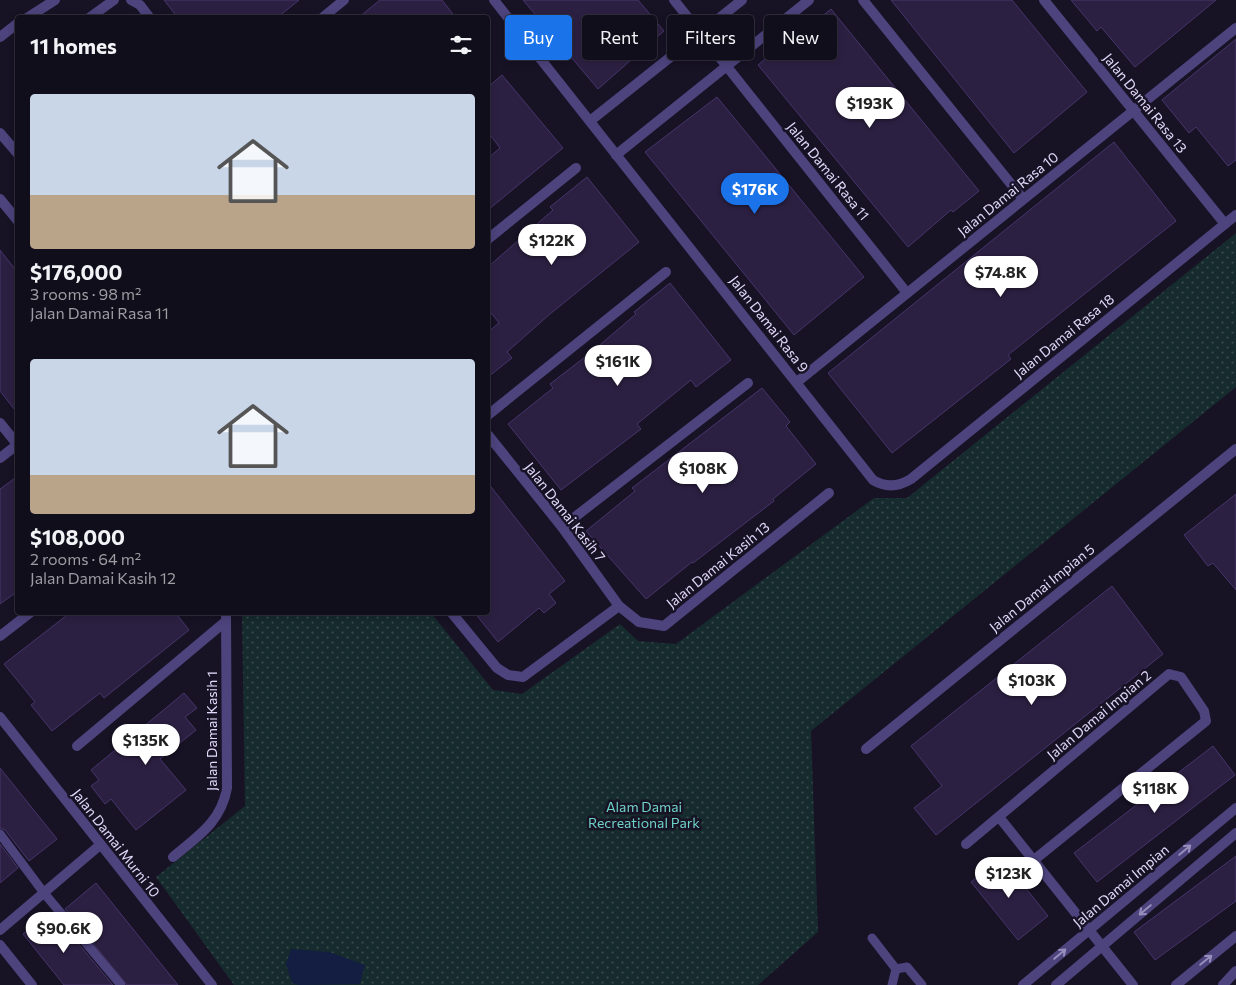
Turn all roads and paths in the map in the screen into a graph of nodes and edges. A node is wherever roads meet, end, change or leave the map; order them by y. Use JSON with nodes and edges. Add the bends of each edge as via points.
{"nodes":[{"id":1,"x":55,"y":0,"type":"edge"},
{"id":2,"x":114,"y":0,"type":"edge"},
{"id":3,"x":131,"y":0,"type":"edge"},
{"id":4,"x":344,"y":0,"type":"edge"},
{"id":5,"x":494,"y":0,"type":"edge"},
{"id":6,"x":674,"y":0,"type":"edge"},
{"id":7,"x":742,"y":0,"type":"edge"},
{"id":8,"x":808,"y":0,"type":"edge"},
{"id":9,"x":863,"y":0,"type":"edge"},
{"id":10,"x":1044,"y":0,"type":"edge"},
{"id":11,"x":32,"y":15,"type":"edge"},
{"id":12,"x":94,"y":15,"type":"edge"},
{"id":13,"x":148,"y":15,"type":"edge"},
{"id":14,"x":326,"y":15,"type":"edge"},
{"id":15,"x":685,"y":15,"type":"edge"},
{"id":16,"x":723,"y":15,"type":"edge"},
{"id":17,"x":15,"y":25,"type":"edge"},
{"id":18,"x":1236,"y":28,"type":"edge"},
{"id":19,"x":0,"y":37,"type":"edge"},
{"id":20,"x":667,"y":60,"type":"edge"},
{"id":21,"x":721,"y":60,"type":"edge"},
{"id":22,"x":726,"y":66,"type":"junction"},
{"id":23,"x":1133,"y":111,"type":"junction"},
{"id":24,"x":590,"y":121,"type":"junction"},
{"id":25,"x":0,"y":133,"type":"edge"},
{"id":26,"x":15,"y":150,"type":"edge"},
{"id":27,"x":616,"y":155,"type":"junction"},
{"id":28,"x":576,"y":168,"type":"dead end"},
{"id":29,"x":0,"y":199,"type":"edge"},
{"id":30,"x":1023,"y":199,"type":"junction"},
{"id":31,"x":1236,"y":215,"type":"edge"},
{"id":32,"x":15,"y":217,"type":"edge"},
{"id":33,"x":1225,"y":224,"type":"junction"},
{"id":34,"x":490,"y":237,"type":"edge"},
{"id":35,"x":666,"y":272,"type":"dead end"},
{"id":36,"x":907,"y":293,"type":"junction"},
{"id":37,"x":797,"y":382,"type":"junction"},
{"id":38,"x":748,"y":383,"type":"dead end"},
{"id":39,"x":490,"y":412,"type":"edge"},
{"id":40,"x":0,"y":422,"type":"edge"},
{"id":41,"x":490,"y":437,"type":"edge"},
{"id":42,"x":15,"y":441,"type":"edge"},
{"id":43,"x":15,"y":446,"type":"edge"},
{"id":44,"x":1236,"y":448,"type":"edge"},
{"id":45,"x":0,"y":458,"type":"edge"},
{"id":46,"x":911,"y":479,"type":"joint"},
{"id":47,"x":829,"y":493,"type":"dead end"},
{"id":48,"x":562,"y":527,"type":"junction"},
{"id":49,"x":619,"y":606,"type":"junction"},
{"id":50,"x":27,"y":615,"type":"edge"},
{"id":51,"x":454,"y":615,"type":"edge"},
{"id":52,"x":226,"y":617,"type":"edge"},
{"id":53,"x":0,"y":636,"type":"edge"},
{"id":54,"x":0,"y":718,"type":"edge"},
{"id":55,"x":77,"y":746,"type":"dead end"},
{"id":56,"x":866,"y":748,"type":"dead end"},
{"id":57,"x":1236,"y":808,"type":"edge"},
{"id":58,"x":999,"y":817,"type":"junction"},
{"id":59,"x":1236,"y":833,"type":"edge"},
{"id":60,"x":0,"y":834,"type":"edge"},
{"id":61,"x":966,"y":844,"type":"dead end"},
{"id":62,"x":100,"y":845,"type":"junction"},
{"id":63,"x":172,"y":857,"type":"dead end"},
{"id":64,"x":1034,"y":860,"type":"junction"},
{"id":65,"x":44,"y":893,"type":"junction"},
{"id":66,"x":0,"y":930,"type":"edge"},
{"id":67,"x":1089,"y":930,"type":"junction"},
{"id":68,"x":1236,"y":936,"type":"edge"},
{"id":69,"x":872,"y":938,"type":"dead end"},
{"id":70,"x":0,"y":945,"type":"edge"},
{"id":71,"x":1102,"y":946,"type":"junction"},
{"id":72,"x":896,"y":969,"type":"junction"},
{"id":73,"x":1236,"y":971,"type":"edge"},
{"id":74,"x":32,"y":985,"type":"edge"},
{"id":75,"x":121,"y":985,"type":"edge"},
{"id":76,"x":212,"y":985,"type":"edge"},
{"id":77,"x":892,"y":985,"type":"edge"},
{"id":78,"x":922,"y":985,"type":"edge"},
{"id":79,"x":1023,"y":985,"type":"edge"},
{"id":80,"x":1056,"y":985,"type":"edge"},
{"id":81,"x":1133,"y":985,"type":"edge"},
{"id":82,"x":1176,"y":985,"type":"edge"},
{"id":83,"x":1223,"y":985,"type":"edge"}],
"edges":[{"from":1,"to":11,"type":"street"},
{"from":2,"to":12,"type":"street"},
{"from":3,"to":13,"type":"street"},
{"from":4,"to":14,"type":"street"},
{"from":5,"to":24,"type":"street","name":"Jalan Damai Rasa 9"},
{"from":6,"to":15,"type":"street","name":"Jalan Damai Rasa 11"},
{"from":7,"to":16,"type":"street"},
{"from":8,"to":22,"type":"street"},
{"from":9,"to":30,"type":"street"},
{"from":10,"to":23,"type":"street","name":"Jalan Damai Rasa 13"},
{"from":17,"to":19,"type":"street"},
{"from":18,"to":23,"type":"street","name":"Jalan Damai Rasa 10"},
{"from":20,"to":24,"type":"street"},
{"from":21,"to":22,"type":"street","name":"Jalan Damai Rasa 11"},
{"from":22,"to":27,"type":"street"},
{"from":22,"to":36,"type":"street","name":"Jalan Damai Rasa 11"},
{"from":23,"to":30,"type":"street","name":"Jalan Damai Rasa 10"},
{"from":23,"to":33,"type":"street","name":"Jalan Damai Rasa 13"},
{"from":24,"to":27,"type":"street","name":"Jalan Damai Rasa 9"},
{"from":25,"to":26,"type":"street"},
{"from":27,"to":37,"type":"street","name":"Jalan Damai Rasa 9"},
{"from":28,"to":34,"type":"street"},
{"from":29,"to":32,"type":"street"},
{"from":30,"to":36,"type":"street","name":"Jalan Damai Rasa 10"},
{"from":31,"to":33,"type":"street","name":"Jalan Damai Rasa 18"},
{"from":33,"to":46,"type":"street","name":"Jalan Damai Rasa 18"},
{"from":35,"to":39,"type":"street"},
{"from":36,"to":37,"type":"street","name":"Jalan Damai Rasa 10"},
{"from":37,"to":46,"type":"street","name":"Jalan Damai Rasa 9","via":[[873,480],[892,486]]},
{"from":38,"to":48,"type":"street"},
{"from":40,"to":42,"type":"street"},
{"from":41,"to":48,"type":"street","name":"Jalan Damai Kasih 7"},
{"from":43,"to":45,"type":"street"},
{"from":44,"to":56,"type":"street","name":"Jalan Damai Impian 5"},
{"from":47,"to":49,"type":"street","name":"Jalan Damai Kasih 13","via":[[664,626],[639,622]]},
{"from":48,"to":49,"type":"street","name":"Jalan Damai Kasih 7"},
{"from":49,"to":51,"type":"street","via":[[523,677],[508,675],[497,668]]},
{"from":50,"to":53,"type":"street"},
{"from":52,"to":55,"type":"street"},
{"from":52,"to":63,"type":"street","name":"Jalan Damai Kasih 1","via":[[227,788],[224,805],[203,833]]},
{"from":54,"to":62,"type":"street","name":"Jalan Damai Murni 10"},
{"from":67,"to":57,"type":"street","name":"Jalan Damai Impian","one_way":true},
{"from":58,"to":61,"type":"street","name":"Jalan Damai Impian 2"},
{"from":58,"to":64,"type":"street"},
{"from":58,"to":64,"type":"street","name":"Jalan Damai Impian 2","via":[[1169,674],[1182,677],[1204,711],[1206,721]]},
{"from":59,"to":71,"type":"street","one_way":true},
{"from":60,"to":65,"type":"lane"},
{"from":62,"to":65,"type":"street"},
{"from":62,"to":76,"type":"street","name":"Jalan Damai Murni 10"},
{"from":64,"to":67,"type":"street"},
{"from":65,"to":66,"type":"street"},
{"from":65,"to":75,"type":"lane"},
{"from":67,"to":71,"type":"street"},
{"from":79,"to":67,"type":"street","name":"Jalan Damai Impian","one_way":true},
{"from":82,"to":68,"type":"street","one_way":true},
{"from":69,"to":72,"type":"lane"},
{"from":70,"to":74,"type":"street"},
{"from":71,"to":80,"type":"street"},
{"from":71,"to":81,"type":"street"},
{"from":72,"to":77,"type":"lane"},
{"from":72,"to":78,"type":"lane","via":[[907,967]]},
{"from":73,"to":83,"type":"street"}]}
